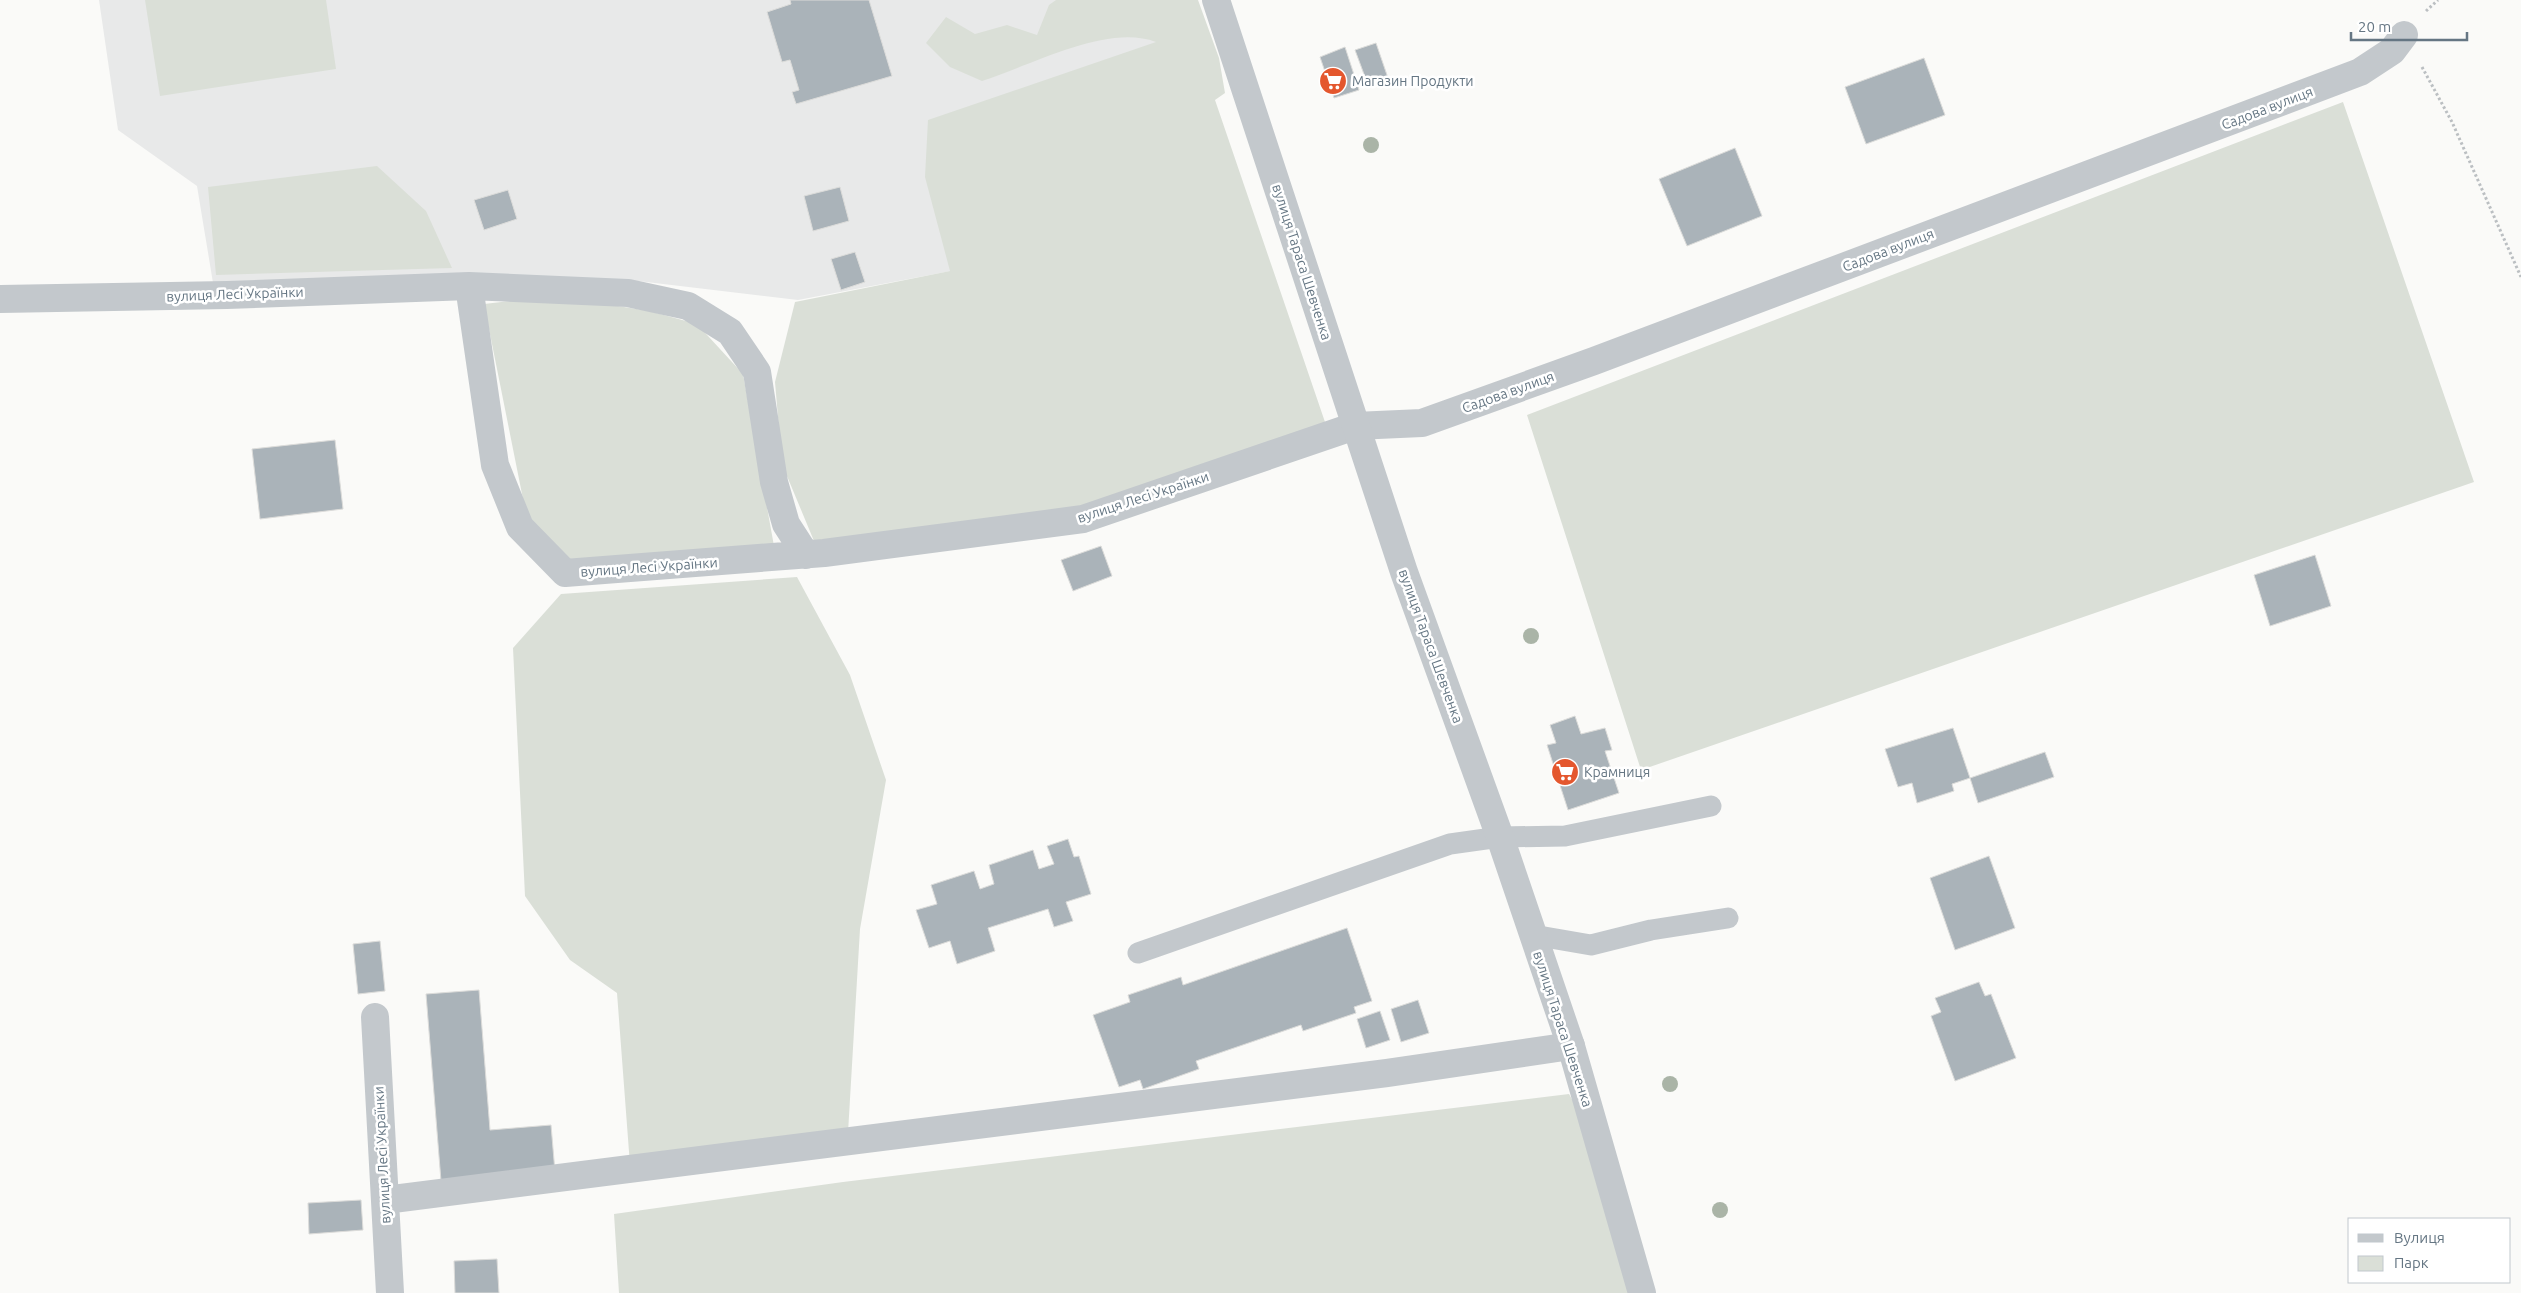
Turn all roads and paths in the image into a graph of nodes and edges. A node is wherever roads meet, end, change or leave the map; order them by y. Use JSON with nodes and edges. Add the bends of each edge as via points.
{"nodes":[{"id":1,"x":1216,"y":0,"type":"edge"},
{"id":2,"x":2404,"y":35,"type":"joint"},
{"id":3,"x":2521,"y":277,"type":"edge"},
{"id":4,"x":469,"y":286,"type":"junction"},
{"id":5,"x":0,"y":299,"type":"edge"},
{"id":6,"x":1355,"y":426,"type":"junction"},
{"id":7,"x":806,"y":555,"type":"junction"},
{"id":8,"x":1711,"y":806,"type":"dead end"},
{"id":9,"x":1500,"y":837,"type":"junction"},
{"id":10,"x":1728,"y":918,"type":"dead end"},
{"id":11,"x":1533,"y":936,"type":"junction"},
{"id":12,"x":1138,"y":953,"type":"dead end"},
{"id":13,"x":375,"y":1017,"type":"dead end"},
{"id":14,"x":1571,"y":1046,"type":"junction"},
{"id":15,"x":385,"y":1200,"type":"junction"},
{"id":16,"x":390,"y":1293,"type":"edge"},
{"id":17,"x":1642,"y":1293,"type":"edge"}],
"edges":[{"from":1,"to":6,"type":"street","name":"вулиця Тараса Шевченка"},
{"from":2,"to":3,"type":"path","via":[[2452,122]]},
{"from":2,"to":6,"type":"street","name":"Садова вулиця","via":[[2392,51],[2360,72],[1594,361],[1422,423]]},
{"from":4,"to":5,"type":"street","name":"вулиця Лесі Українки"},
{"from":4,"to":7,"type":"street","name":"вулиця Лесі Українки","via":[[628,293],[688,306],[730,332],[757,372],[774,482],[783,516]]},
{"from":4,"to":7,"type":"street","name":"вулиця Лесі Українки","via":[[495,465],[520,527],[565,573]]},
{"from":6,"to":7,"type":"street","name":"вулиця Лесі Українки","via":[[1083,519]]},
{"from":6,"to":9,"type":"street","name":"вулиця Тараса Шевченка"},
{"from":8,"to":9,"type":"lane","via":[[1565,836]]},
{"from":9,"to":11,"type":"street","name":"вулиця Тараса Шевченка"},
{"from":9,"to":12,"type":"lane","via":[[1450,844]]},
{"from":10,"to":11,"type":"lane","via":[[1651,930],[1591,945]]},
{"from":11,"to":14,"type":"street","name":"вулиця Тараса Шевченка"},
{"from":13,"to":15,"type":"street","name":"вулиця Лесі Українки"},
{"from":14,"to":15,"type":"street","via":[[1387,1073]]},
{"from":14,"to":17,"type":"street","name":"вулиця Тараса Шевченка"},
{"from":15,"to":16,"type":"street","name":"вулиця Лесі Українки"}]}
